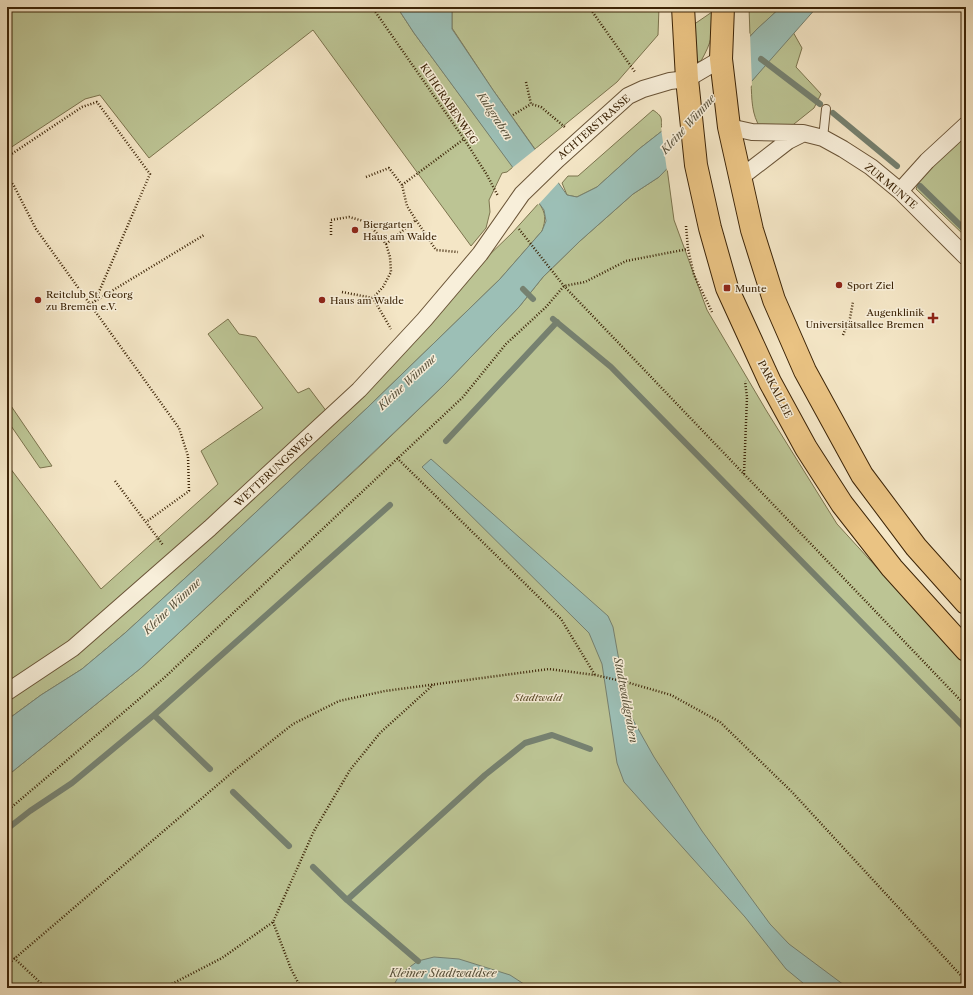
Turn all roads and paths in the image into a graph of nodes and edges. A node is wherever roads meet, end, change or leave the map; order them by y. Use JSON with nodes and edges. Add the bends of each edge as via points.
{"nodes":[{"id":1,"x":372,"y":7,"type":"edge"},
{"id":2,"x":589,"y":7,"type":"edge"},
{"id":3,"x":683,"y":7,"type":"edge"},
{"id":4,"x":723,"y":7,"type":"edge"},
{"id":5,"x":721,"y":59,"type":"junction"},
{"id":6,"x":526,"y":82,"type":"dead end"},
{"id":7,"x":688,"y":87,"type":"junction"},
{"id":8,"x":643,"y":89,"type":"junction"},
{"id":9,"x":531,"y":104,"type":"junction"},
{"id":10,"x":826,"y":109,"type":"dead end"},
{"id":11,"x":512,"y":115,"type":"dead end"},
{"id":12,"x":966,"y":125,"type":"edge"},
{"id":13,"x":729,"y":126,"type":"junction"},
{"id":14,"x":803,"y":133,"type":"junction"},
{"id":15,"x":823,"y":138,"type":"junction"},
{"id":16,"x":464,"y":139,"type":"junction"},
{"id":17,"x":580,"y":140,"type":"junction"},
{"id":18,"x":7,"y":157,"type":"edge"},
{"id":19,"x":7,"y":176,"type":"edge"},
{"id":20,"x":366,"y":177,"type":"dead end"},
{"id":21,"x":740,"y":178,"type":"junction"},
{"id":22,"x":402,"y":185,"type":"junction"},
{"id":23,"x":900,"y":191,"type":"junction"},
{"id":24,"x":507,"y":214,"type":"junction"},
{"id":25,"x":685,"y":219,"type":"dead end"},
{"id":26,"x":416,"y":220,"type":"junction"},
{"id":27,"x":204,"y":235,"type":"dead end"},
{"id":28,"x":331,"y":235,"type":"dead end"},
{"id":29,"x":525,"y":239,"type":"dead end"},
{"id":30,"x":386,"y":244,"type":"junction"},
{"id":31,"x":688,"y":249,"type":"junction"},
{"id":32,"x":480,"y":254,"type":"junction"},
{"id":33,"x":966,"y":257,"type":"edge"},
{"id":34,"x":564,"y":286,"type":"junction"},
{"id":35,"x":342,"y":292,"type":"dead end"},
{"id":36,"x":373,"y":298,"type":"junction"},
{"id":37,"x":95,"y":301,"type":"junction"},
{"id":38,"x":853,"y":302,"type":"dead end"},
{"id":39,"x":90,"y":304,"type":"junction"},
{"id":40,"x":82,"y":309,"type":"dead end"},
{"id":41,"x":715,"y":316,"type":"dead end"},
{"id":42,"x":844,"y":335,"type":"dead end"},
{"id":43,"x":404,"y":342,"type":"junction"},
{"id":44,"x":744,"y":376,"type":"dead end"},
{"id":45,"x":398,"y":458,"type":"junction"},
{"id":46,"x":744,"y":474,"type":"junction"},
{"id":47,"x":115,"y":481,"type":"dead end"},
{"id":48,"x":146,"y":522,"type":"junction"},
{"id":49,"x":174,"y":560,"type":"junction"},
{"id":50,"x":966,"y":603,"type":"edge"},
{"id":51,"x":966,"y":650,"type":"edge"},
{"id":52,"x":595,"y":675,"type":"junction"},
{"id":53,"x":434,"y":684,"type":"junction"},
{"id":54,"x":7,"y":692,"type":"edge"},
{"id":55,"x":966,"y":706,"type":"edge"},
{"id":56,"x":7,"y":811,"type":"edge"},
{"id":57,"x":273,"y":922,"type":"junction"},
{"id":58,"x":14,"y":958,"type":"junction"},
{"id":59,"x":7,"y":965,"type":"edge"},
{"id":60,"x":966,"y":981,"type":"edge"},
{"id":61,"x":46,"y":988,"type":"edge"},
{"id":62,"x":164,"y":988,"type":"edge"},
{"id":63,"x":301,"y":988,"type":"edge"}],
"edges":[{"from":1,"to":16,"type":"path","name":"KUHGRABENWEG"},
{"from":2,"to":8,"type":"path","via":[[638,76]]},
{"from":3,"to":7,"type":"main road","name":"PARKALLEE"},
{"from":4,"to":5,"type":"main road"},
{"from":5,"to":7,"type":"street","name":"ACHTERSTRASSE"},
{"from":5,"to":13,"type":"main road"},
{"from":6,"to":9,"type":"path"},
{"from":7,"to":8,"type":"street","name":"ACHTERSTRASSE","via":[[670,81]]},
{"from":7,"to":51,"type":"main road","name":"PARKALLEE","via":[[696,165],[710,228],[727,288],[770,382],[806,448],[842,504],[892,568]]},
{"from":8,"to":17,"type":"street","name":"ACHTERSTRASSE","via":[[628,96]]},
{"from":9,"to":11,"type":"path"},
{"from":9,"to":17,"type":"path","via":[[541,107]]},
{"from":10,"to":15,"type":"lane"},
{"from":12,"to":23,"type":"street","via":[[926,161]]},
{"from":13,"to":14,"type":"street","name":"ZUR MUNTE","via":[[752,132]]},
{"from":13,"to":21,"type":"main road"},
{"from":14,"to":15,"type":"street","name":"ZUR MUNTE"},
{"from":14,"to":21,"type":"street","via":[[788,141]]},
{"from":15,"to":23,"type":"street","name":"ZUR MUNTE","via":[[871,167]]},
{"from":16,"to":22,"type":"path"},
{"from":16,"to":24,"type":"path","name":"KUHGRABENWEG","via":[[487,175]]},
{"from":17,"to":24,"type":"street","name":"ACHTERSTRASSE","via":[[522,194]]},
{"from":18,"to":37,"type":"path","via":[[82,107],[97,102],[150,174]]},
{"from":19,"to":39,"type":"path","via":[[36,228]]},
{"from":20,"to":22,"type":"path","via":[[389,168]]},
{"from":21,"to":50,"type":"main road","via":[[752,230],[774,300],[805,372],[862,475],[916,547]]},
{"from":22,"to":26,"type":"path","via":[[407,206]]},
{"from":23,"to":33,"type":"street","name":"ZUR MUNTE"},
{"from":24,"to":32,"type":"street","name":"WETTERUNGSWEG"},
{"from":25,"to":31,"type":"path"},
{"from":26,"to":30,"type":"path"},
{"from":26,"to":32,"type":"path","via":[[436,250]]},
{"from":27,"to":37,"type":"path"},
{"from":28,"to":30,"type":"path","via":[[331,220],[349,217],[367,222]]},
{"from":29,"to":34,"type":"path"},
{"from":30,"to":36,"type":"path","via":[[391,272]]},
{"from":31,"to":34,"type":"path","via":[[626,261],[585,282]]},
{"from":31,"to":41,"type":"path","via":[[694,275]]},
{"from":32,"to":43,"type":"street","name":"WETTERUNGSWEG"},
{"from":34,"to":45,"type":"path","via":[[546,307],[506,344],[463,397]]},
{"from":34,"to":46,"type":"path"},
{"from":35,"to":36,"type":"path"},
{"from":36,"to":43,"type":"path","via":[[388,327]]},
{"from":37,"to":39,"type":"path"},
{"from":38,"to":42,"type":"path"},
{"from":39,"to":40,"type":"path"},
{"from":39,"to":48,"type":"path","via":[[178,428],[188,456],[189,491]]},
{"from":43,"to":49,"type":"street","name":"WETTERUNGSWEG","via":[[359,390]]},
{"from":44,"to":46,"type":"path","via":[[747,397]]},
{"from":45,"to":52,"type":"path","via":[[561,619]]},
{"from":45,"to":56,"type":"path","via":[[164,678]]},
{"from":46,"to":55,"type":"path"},
{"from":47,"to":48,"type":"path"},
{"from":48,"to":49,"type":"path"},
{"from":49,"to":54,"type":"street","name":"WETTERUNGSWEG","via":[[73,648]]},
{"from":52,"to":53,"type":"path","via":[[549,669]]},
{"from":52,"to":60,"type":"path","via":[[671,695],[720,722],[792,792]]},
{"from":53,"to":57,"type":"path","via":[[380,733],[350,770],[314,831]]},
{"from":53,"to":58,"type":"path","via":[[339,701],[293,724],[229,775]]},
{"from":57,"to":62,"type":"path","via":[[222,958]]},
{"from":57,"to":63,"type":"path"},
{"from":58,"to":59,"type":"path"},
{"from":58,"to":61,"type":"path"}]}
